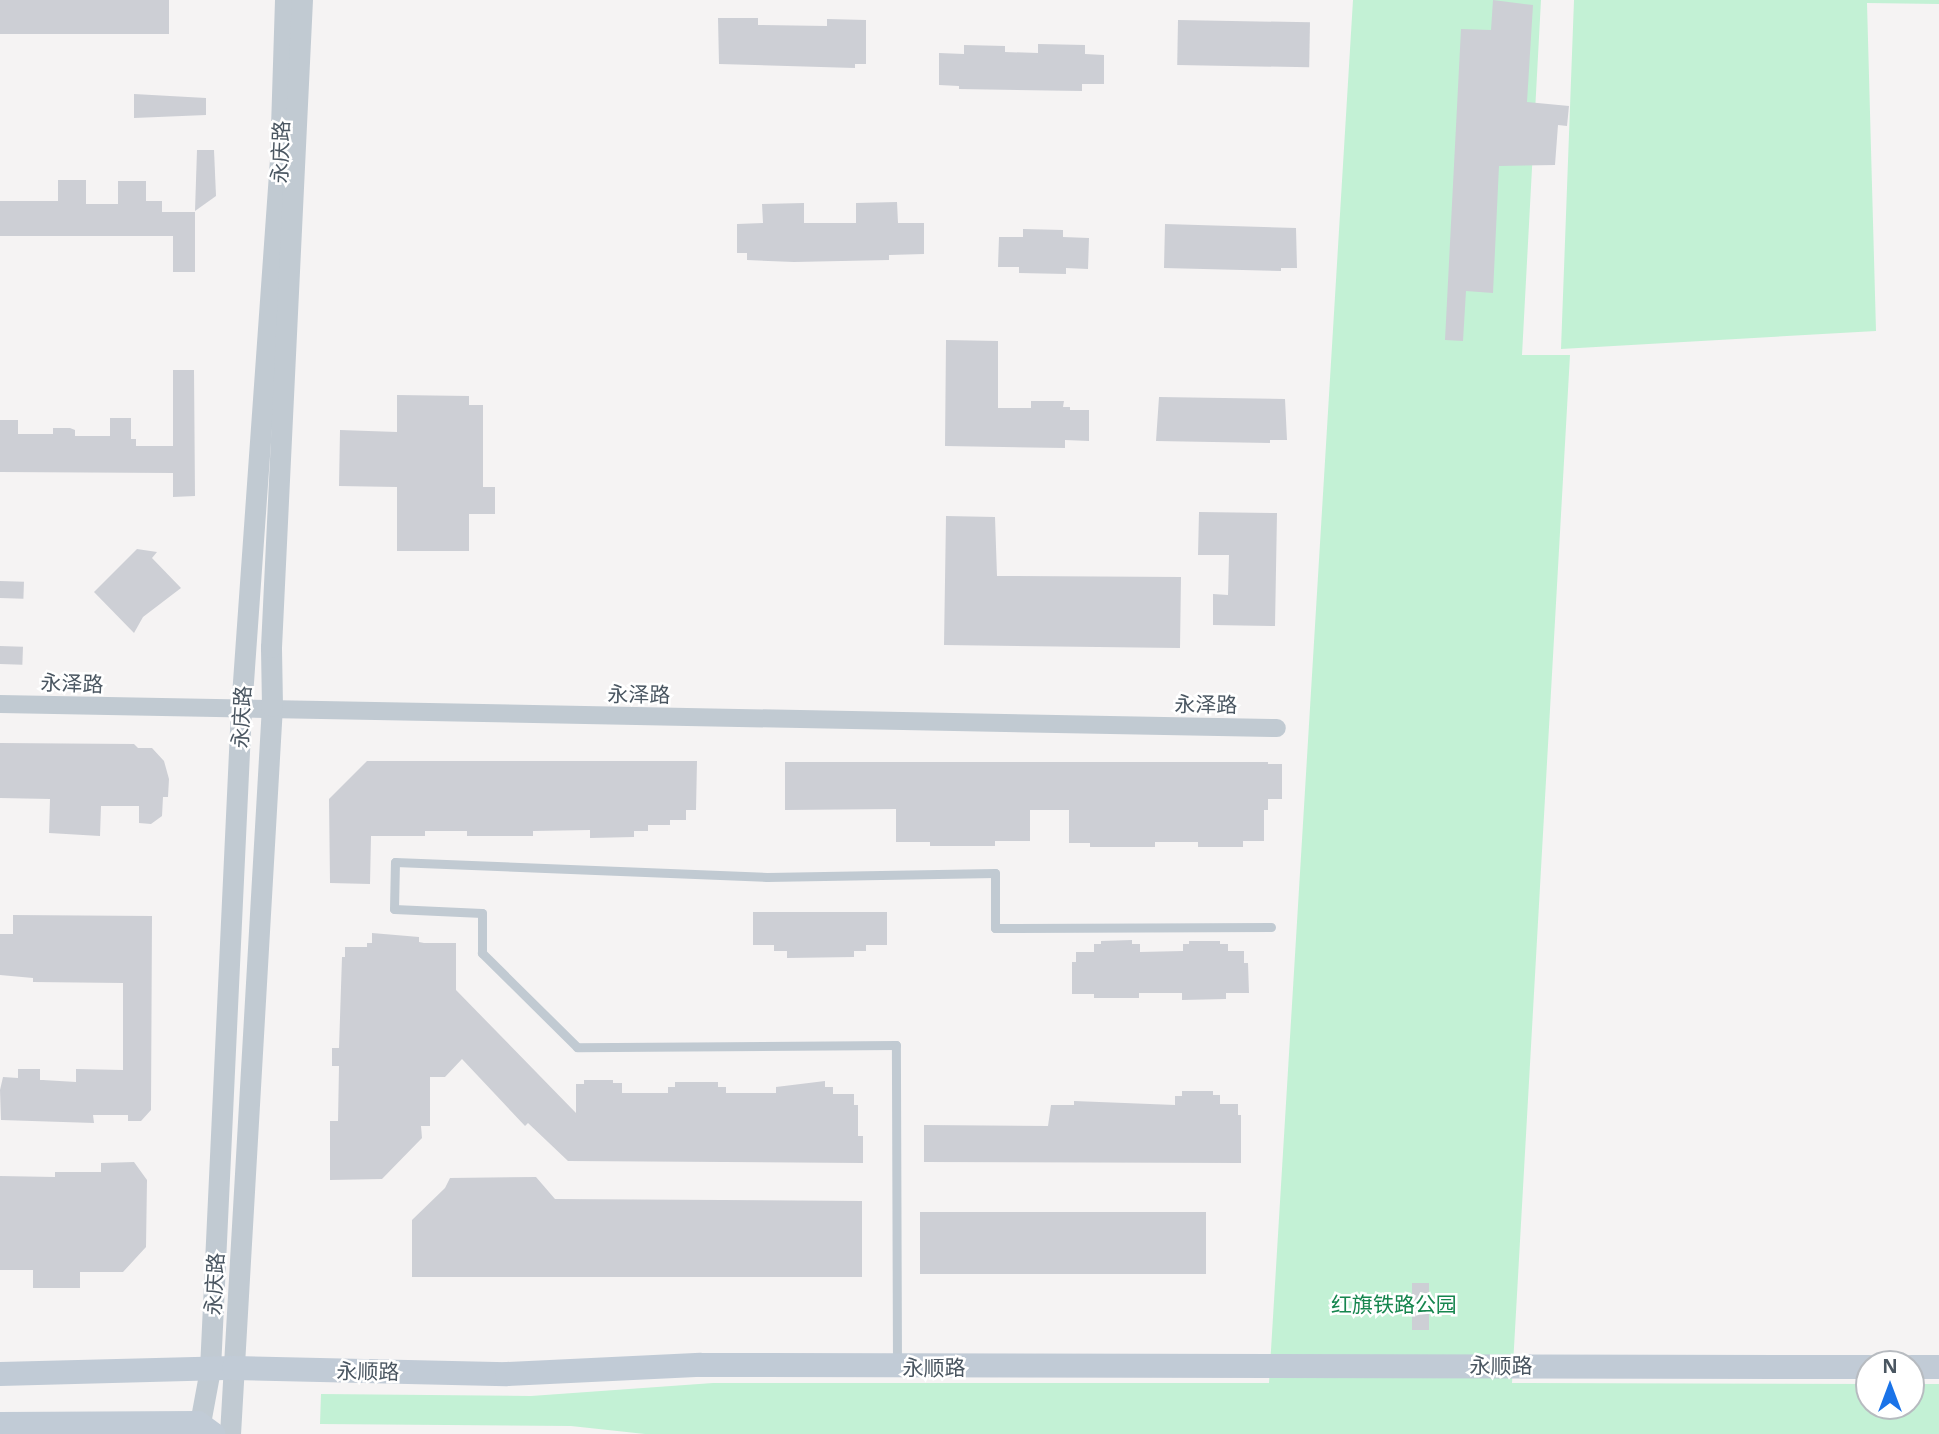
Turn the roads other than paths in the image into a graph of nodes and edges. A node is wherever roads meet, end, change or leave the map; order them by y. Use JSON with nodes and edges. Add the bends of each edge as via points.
{"nodes":[{"id":1,"x":285,"y":0,"type":"edge"},
{"id":2,"x":302,"y":0,"type":"edge"},
{"id":3,"x":0,"y":704,"type":"edge"},
{"id":4,"x":241,"y":710,"type":"junction"},
{"id":5,"x":271,"y":711,"type":"junction"},
{"id":6,"x":1278,"y":728,"type":"dead end"},
{"id":7,"x":1271,"y":927,"type":"dead end"},
{"id":8,"x":897,"y":1367,"type":"junction"},
{"id":9,"x":1855,"y":1367,"type":"edge"},
{"id":10,"x":222,"y":1368,"type":"junction"},
{"id":11,"x":0,"y":1374,"type":"edge"},
{"id":12,"x":0,"y":1424,"type":"edge"},
{"id":13,"x":203,"y":1430,"type":"edge"},
{"id":14,"x":230,"y":1434,"type":"edge"}],
"edges":[{"from":1,"to":4,"type":"street","name":"永庆路","via":[[281,159]]},
{"from":2,"to":5,"type":"street","name":"永庆路"},
{"from":3,"to":4,"type":"street","name":"永泽路"},
{"from":4,"to":5,"type":"street","name":"永泽路"},
{"from":4,"to":10,"type":"street","name":"永庆路"},
{"from":5,"to":6,"type":"street","name":"永泽路"},
{"from":5,"to":10,"type":"street","name":"永庆路"},
{"from":7,"to":8,"type":"lane","via":[[995,928],[995,873],[767,877],[395,862],[394,909],[482,913],[481,953],[577,1046],[896,1045]]},
{"from":8,"to":9,"type":"main road","name":"永顺路"},
{"from":8,"to":10,"type":"main road","name":"永顺路","via":[[701,1365],[508,1374]]},
{"from":10,"to":11,"type":"main road","name":"永顺路"},
{"from":10,"to":13,"type":"street","name":"永庆路"},
{"from":10,"to":14,"type":"street","name":"永庆路"},
{"from":12,"to":13,"type":"main road"}]}
